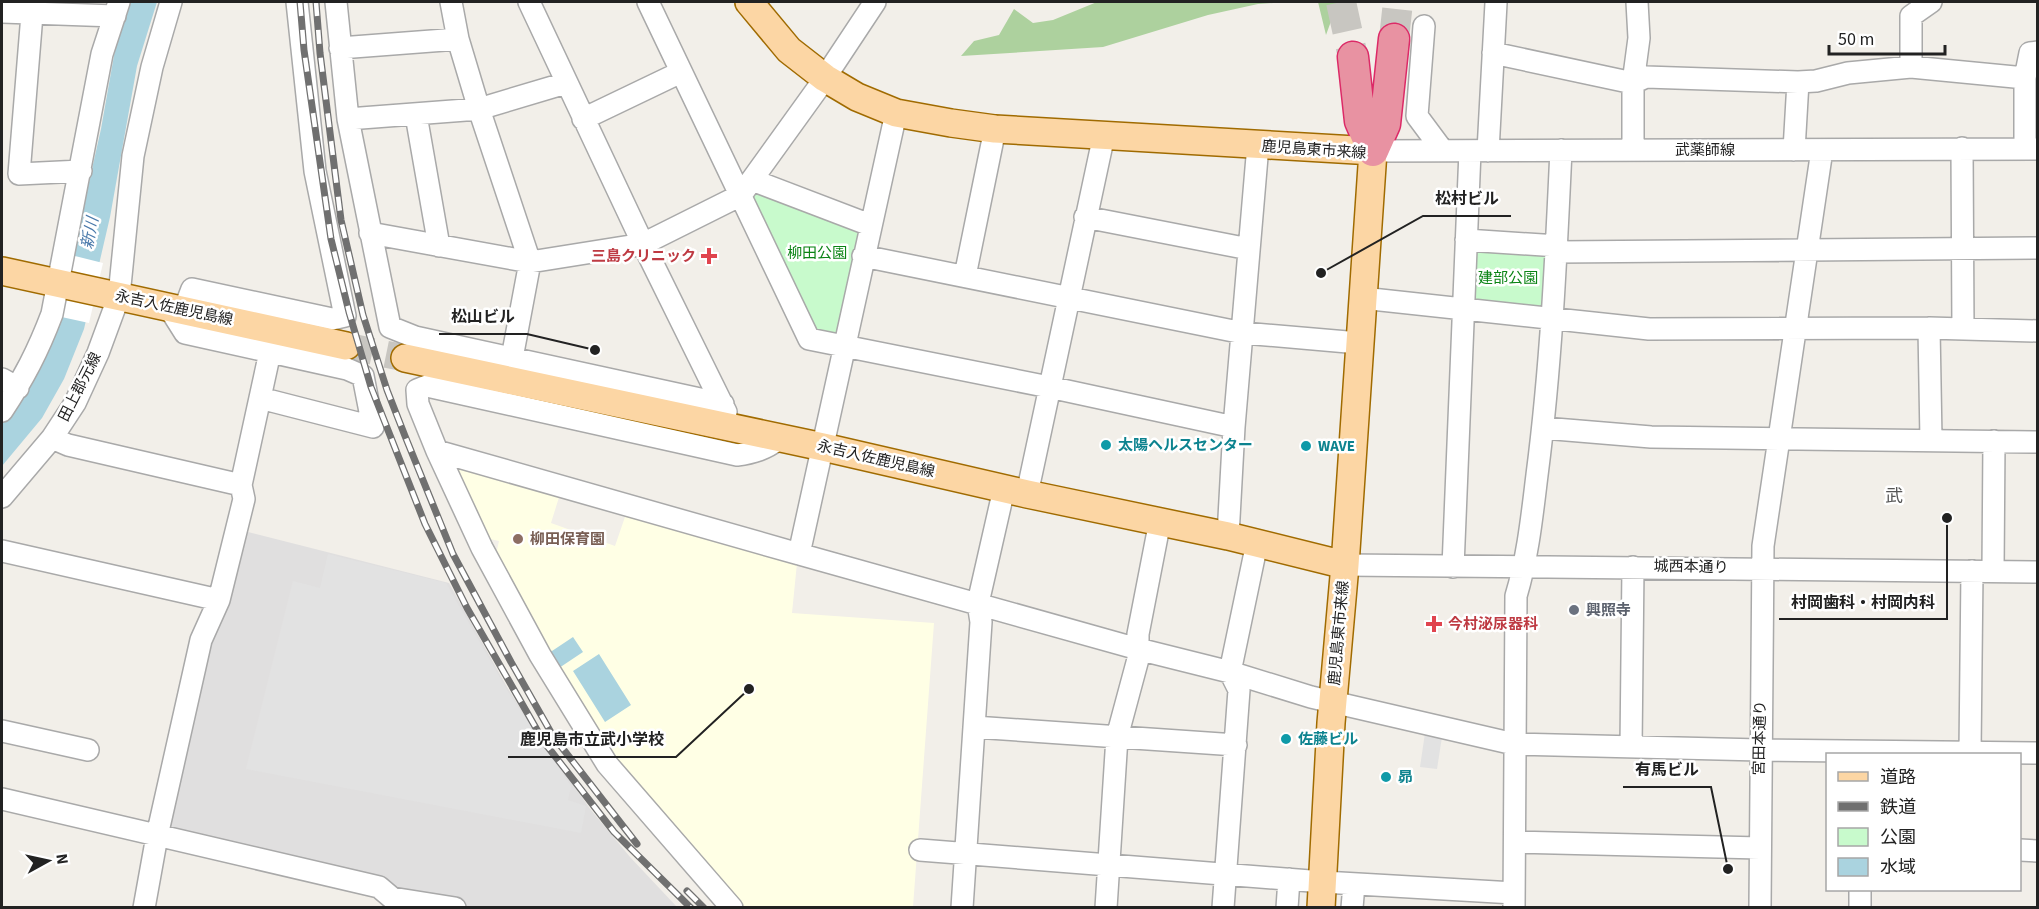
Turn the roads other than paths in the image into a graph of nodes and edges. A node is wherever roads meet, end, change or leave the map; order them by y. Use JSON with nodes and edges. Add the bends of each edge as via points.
{"nodes":[{"id":1,"x":171,"y":2,"type":"edge"},
{"id":2,"x":297,"y":2,"type":"edge"},
{"id":3,"x":336,"y":2,"type":"edge"},
{"id":4,"x":451,"y":2,"type":"edge"},
{"id":5,"x":529,"y":2,"type":"edge"},
{"id":6,"x":648,"y":2,"type":"edge"},
{"id":7,"x":749,"y":2,"type":"edge"},
{"id":8,"x":875,"y":2,"type":"edge"},
{"id":9,"x":1637,"y":2,"type":"edge"},
{"id":10,"x":1931,"y":2,"type":"edge"},
{"id":11,"x":1496,"y":3,"type":"edge"},
{"id":12,"x":32,"y":7,"type":"edge"},
{"id":13,"x":117,"y":9,"type":"edge"},
{"id":14,"x":1910,"y":9,"type":"edge"},
{"id":15,"x":2,"y":12,"type":"edge"},
{"id":16,"x":1424,"y":26,"type":"dead end"},
{"id":17,"x":459,"y":39,"type":"junction"},
{"id":18,"x":1394,"y":39,"type":"tunnel mouth"},
{"id":19,"x":340,"y":48,"type":"junction"},
{"id":20,"x":2037,"y":52,"type":"edge"},
{"id":21,"x":1493,"y":53,"type":"junction"},
{"id":22,"x":1353,"y":57,"type":"tunnel mouth"},
{"id":23,"x":1911,"y":67,"type":"junction"},
{"id":24,"x":681,"y":72,"type":"junction"},
{"id":25,"x":825,"y":78,"type":"junction"},
{"id":26,"x":2025,"y":78,"type":"junction"},
{"id":27,"x":1798,"y":82,"type":"junction"},
{"id":28,"x":566,"y":83,"type":"junction"},
{"id":29,"x":1634,"y":83,"type":"junction"},
{"id":30,"x":479,"y":109,"type":"junction"},
{"id":31,"x":896,"y":113,"type":"junction"},
{"id":32,"x":416,"y":115,"type":"junction"},
{"id":33,"x":348,"y":119,"type":"junction"},
{"id":34,"x":583,"y":119,"type":"junction"},
{"id":35,"x":995,"y":129,"type":"junction"},
{"id":36,"x":1104,"y":135,"type":"junction"},
{"id":37,"x":1258,"y":145,"type":"junction"},
{"id":38,"x":1962,"y":148,"type":"junction"},
{"id":39,"x":1634,"y":149,"type":"junction"},
{"id":40,"x":2031,"y":149,"type":"edge"},
{"id":41,"x":1561,"y":150,"type":"junction"},
{"id":42,"x":1794,"y":150,"type":"junction"},
{"id":43,"x":1822,"y":150,"type":"junction"},
{"id":44,"x":1373,"y":151,"type":"junction"},
{"id":45,"x":1443,"y":151,"type":"junction"},
{"id":46,"x":1479,"y":151,"type":"junction"},
{"id":47,"x":81,"y":171,"type":"junction"},
{"id":48,"x":746,"y":188,"type":"junction"},
{"id":49,"x":1085,"y":217,"type":"junction"},
{"id":50,"x":870,"y":225,"type":"junction"},
{"id":51,"x":370,"y":233,"type":"junction"},
{"id":52,"x":1466,"y":240,"type":"junction"},
{"id":53,"x":643,"y":244,"type":"junction"},
{"id":54,"x":439,"y":246,"type":"junction"},
{"id":55,"x":2037,"y":248,"type":"edge"},
{"id":56,"x":1249,"y":249,"type":"junction"},
{"id":57,"x":1557,"y":249,"type":"junction"},
{"id":58,"x":1961,"y":249,"type":"junction"},
{"id":59,"x":1806,"y":250,"type":"junction"},
{"id":60,"x":863,"y":256,"type":"junction"},
{"id":61,"x":530,"y":262,"type":"junction"},
{"id":62,"x":2,"y":271,"type":"edge"},
{"id":63,"x":965,"y":276,"type":"junction"},
{"id":64,"x":57,"y":283,"type":"junction"},
{"id":65,"x":119,"y":296,"type":"junction"},
{"id":66,"x":1070,"y":298,"type":"junction"},
{"id":67,"x":1362,"y":298,"type":"junction"},
{"id":68,"x":176,"y":308,"type":"junction"},
{"id":69,"x":1463,"y":310,"type":"junction"},
{"id":70,"x":1552,"y":319,"type":"junction"},
{"id":71,"x":1795,"y":328,"type":"junction"},
{"id":72,"x":1929,"y":328,"type":"junction"},
{"id":73,"x":1963,"y":329,"type":"junction"},
{"id":74,"x":2037,"y":331,"type":"edge"},
{"id":75,"x":1243,"y":333,"type":"junction"},
{"id":76,"x":1359,"y":344,"type":"junction"},
{"id":77,"x":346,"y":346,"type":"tunnel mouth"},
{"id":78,"x":843,"y":348,"type":"junction"},
{"id":79,"x":270,"y":352,"type":"junction"},
{"id":80,"x":405,"y":358,"type":"tunnel mouth"},
{"id":81,"x":512,"y":358,"type":"junction"},
{"id":82,"x":10,"y":383,"type":"edge"},
{"id":83,"x":1049,"y":387,"type":"junction"},
{"id":84,"x":260,"y":398,"type":"junction"},
{"id":85,"x":2,"y":411,"type":"edge"},
{"id":86,"x":728,"y":417,"type":"junction"},
{"id":87,"x":1234,"y":427,"type":"junction"},
{"id":88,"x":1543,"y":428,"type":"junction"},
{"id":89,"x":52,"y":438,"type":"junction"},
{"id":90,"x":779,"y":439,"type":"junction"},
{"id":91,"x":1779,"y":440,"type":"junction"},
{"id":92,"x":1931,"y":440,"type":"junction"},
{"id":93,"x":1994,"y":441,"type":"junction"},
{"id":94,"x":2037,"y":442,"type":"edge"},
{"id":95,"x":823,"y":447,"type":"junction"},
{"id":96,"x":436,"y":451,"type":"junction"},
{"id":97,"x":242,"y":485,"type":"junction"},
{"id":98,"x":1015,"y":491,"type":"junction"},
{"id":99,"x":2,"y":497,"type":"edge"},
{"id":100,"x":1160,"y":521,"type":"junction"},
{"id":101,"x":1228,"y":536,"type":"junction"},
{"id":102,"x":1257,"y":543,"type":"junction"},
{"id":103,"x":2,"y":551,"type":"edge"},
{"id":104,"x":799,"y":554,"type":"junction"},
{"id":105,"x":1345,"y":565,"type":"junction"},
{"id":106,"x":1453,"y":567,"type":"junction"},
{"id":107,"x":1525,"y":567,"type":"junction"},
{"id":108,"x":1633,"y":567,"type":"junction"},
{"id":109,"x":1763,"y":568,"type":"junction"},
{"id":110,"x":1983,"y":571,"type":"junction"},
{"id":111,"x":2037,"y":572,"type":"edge"},
{"id":112,"x":219,"y":600,"type":"junction"},
{"id":113,"x":978,"y":603,"type":"junction"},
{"id":114,"x":1138,"y":648,"type":"junction"},
{"id":115,"x":1230,"y":672,"type":"junction"},
{"id":116,"x":1333,"y":702,"type":"junction"},
{"id":117,"x":974,"y":727,"type":"junction"},
{"id":118,"x":2,"y":731,"type":"edge"},
{"id":119,"x":1117,"y":737,"type":"junction"},
{"id":120,"x":1514,"y":744,"type":"junction"},
{"id":121,"x":1236,"y":745,"type":"junction"},
{"id":122,"x":1631,"y":747,"type":"junction"},
{"id":123,"x":88,"y":750,"type":"dead end"},
{"id":124,"x":1760,"y":750,"type":"junction"},
{"id":125,"x":1862,"y":752,"type":"edge"},
{"id":126,"x":1970,"y":752,"type":"junction"},
{"id":127,"x":2037,"y":753,"type":"edge"},
{"id":128,"x":2,"y":799,"type":"edge"},
{"id":129,"x":157,"y":836,"type":"junction"},
{"id":130,"x":1515,"y":842,"type":"junction"},
{"id":131,"x":1760,"y":848,"type":"junction"},
{"id":132,"x":920,"y":850,"type":"dead end"},
{"id":133,"x":2021,"y":850,"type":"edge"},
{"id":134,"x":2037,"y":850,"type":"edge"},
{"id":135,"x":966,"y":853,"type":"junction"},
{"id":136,"x":1110,"y":865,"type":"junction"},
{"id":137,"x":1225,"y":874,"type":"junction"},
{"id":138,"x":1289,"y":879,"type":"junction"},
{"id":139,"x":1354,"y":884,"type":"junction"},
{"id":140,"x":1860,"y":891,"type":"edge"},
{"id":141,"x":1322,"y":895,"type":"edge"},
{"id":142,"x":1514,"y":900,"type":"edge"},
{"id":143,"x":144,"y":908,"type":"edge"},
{"id":144,"x":455,"y":908,"type":"edge"},
{"id":145,"x":732,"y":908,"type":"edge"},
{"id":146,"x":962,"y":908,"type":"edge"},
{"id":147,"x":1106,"y":908,"type":"edge"},
{"id":148,"x":1223,"y":908,"type":"edge"},
{"id":149,"x":1287,"y":908,"type":"edge"},
{"id":150,"x":1352,"y":908,"type":"edge"},
{"id":151,"x":1760,"y":908,"type":"edge"},
{"id":152,"x":1860,"y":908,"type":"edge"}],
"edges":[{"from":1,"to":65,"type":"street","name":"田上郡元線","via":[[133,156]]},
{"from":2,"to":68,"type":"street","via":[[315,171],[345,316],[332,319],[192,289]]},
{"from":3,"to":19,"type":"street"},
{"from":4,"to":17,"type":"street"},
{"from":5,"to":28,"type":"street"},
{"from":6,"to":24,"type":"street"},
{"from":7,"to":25,"type":"main road","name":"鹿児島東市来線","via":[[789,50]]},
{"from":8,"to":25,"type":"street"},
{"from":9,"to":29,"type":"street","via":[[1639,38]]},
{"from":10,"to":14,"type":"street"},
{"from":11,"to":21,"type":"street"},
{"from":12,"to":13,"type":"street"},
{"from":12,"to":15,"type":"street"},
{"from":12,"to":47,"type":"street","via":[[19,174]]},
{"from":13,"to":47,"type":"street","via":[[102,54]]},
{"from":14,"to":23,"type":"street"},
{"from":16,"to":45,"type":"street","via":[[1417,116]]},
{"from":17,"to":19,"type":"street"},
{"from":17,"to":30,"type":"street"},
{"from":18,"to":44,"type":"highway","via":[[1385,124]]},
{"from":19,"to":33,"type":"street"},
{"from":20,"to":26,"type":"street","via":[[2030,53]]},
{"from":21,"to":29,"type":"street"},
{"from":21,"to":46,"type":"street"},
{"from":22,"to":44,"type":"highway","via":[[1360,121]]},
{"from":23,"to":26,"type":"street"},
{"from":23,"to":27,"type":"street"},
{"from":24,"to":34,"type":"street"},
{"from":24,"to":48,"type":"street"},
{"from":25,"to":31,"type":"main road","name":"鹿児島東市来線","via":[[856,97]]},
{"from":25,"to":48,"type":"street"},
{"from":26,"to":40,"type":"street"},
{"from":27,"to":29,"type":"street","via":[[1646,77]]},
{"from":27,"to":42,"type":"street"},
{"from":28,"to":30,"type":"street"},
{"from":28,"to":34,"type":"street"},
{"from":29,"to":39,"type":"street"},
{"from":30,"to":32,"type":"street"},
{"from":30,"to":61,"type":"street"},
{"from":31,"to":35,"type":"main road","name":"鹿児島東市来線"},
{"from":31,"to":50,"type":"street"},
{"from":32,"to":33,"type":"street"},
{"from":32,"to":54,"type":"street"},
{"from":33,"to":51,"type":"street"},
{"from":34,"to":53,"type":"street"},
{"from":35,"to":36,"type":"main road","name":"鹿児島東市来線"},
{"from":35,"to":63,"type":"street"},
{"from":36,"to":37,"type":"main road","name":"鹿児島東市来線"},
{"from":36,"to":49,"type":"street"},
{"from":37,"to":44,"type":"main road","name":"鹿児島東市来線"},
{"from":37,"to":56,"type":"street"},
{"from":38,"to":40,"type":"street","name":"武薬師線"},
{"from":38,"to":43,"type":"street","name":"武薬師線"},
{"from":38,"to":58,"type":"street"},
{"from":39,"to":41,"type":"street","name":"武薬師線"},
{"from":39,"to":42,"type":"street","name":"武薬師線"},
{"from":41,"to":46,"type":"street","name":"武薬師線"},
{"from":41,"to":57,"type":"street"},
{"from":42,"to":43,"type":"street","name":"武薬師線"},
{"from":43,"to":59,"type":"street","name":"宮田本通り"},
{"from":44,"to":45,"type":"street","name":"武薬師線"},
{"from":44,"to":67,"type":"main road","name":"鹿児島東市来線"},
{"from":45,"to":46,"type":"street","name":"武薬師線"},
{"from":46,"to":52,"type":"street"},
{"from":47,"to":64,"type":"street"},
{"from":48,"to":50,"type":"street"},
{"from":48,"to":53,"type":"street"},
{"from":48,"to":78,"type":"street","via":[[809,339]]},
{"from":49,"to":56,"type":"street"},
{"from":49,"to":66,"type":"street"},
{"from":50,"to":60,"type":"street"},
{"from":51,"to":54,"type":"street"},
{"from":51,"to":81,"type":"street","via":[[390,327],[415,337]]},
{"from":52,"to":57,"type":"street"},
{"from":52,"to":69,"type":"street"},
{"from":53,"to":61,"type":"street"},
{"from":53,"to":86,"type":"street"},
{"from":54,"to":61,"type":"street"},
{"from":55,"to":58,"type":"street"},
{"from":56,"to":75,"type":"street"},
{"from":57,"to":59,"type":"street"},
{"from":57,"to":70,"type":"street"},
{"from":58,"to":59,"type":"street"},
{"from":58,"to":73,"type":"street"},
{"from":59,"to":71,"type":"street","name":"宮田本通り"},
{"from":60,"to":63,"type":"street"},
{"from":60,"to":78,"type":"street"},
{"from":61,"to":81,"type":"street"},
{"from":62,"to":64,"type":"main road","name":"永吉入佐鹿児島線"},
{"from":63,"to":66,"type":"street"},
{"from":64,"to":65,"type":"main road","name":"永吉入佐鹿児島線"},
{"from":64,"to":82,"type":"street","via":[[52,314],[38,352]]},
{"from":65,"to":68,"type":"main road","name":"永吉入佐鹿児島線"},
{"from":65,"to":89,"type":"street","name":"田上郡元線","via":[[95,361],[75,403]]},
{"from":66,"to":75,"type":"street"},
{"from":66,"to":83,"type":"street"},
{"from":67,"to":69,"type":"street"},
{"from":67,"to":76,"type":"main road","name":"鹿児島東市来線"},
{"from":68,"to":77,"type":"main road","name":"永吉入佐鹿児島線"},
{"from":68,"to":79,"type":"street","via":[[185,333]]},
{"from":69,"to":70,"type":"street"},
{"from":69,"to":106,"type":"street"},
{"from":70,"to":71,"type":"street","via":[[1649,329]]},
{"from":70,"to":88,"type":"street"},
{"from":71,"to":72,"type":"street"},
{"from":71,"to":91,"type":"street","name":"宮田本通り"},
{"from":72,"to":73,"type":"street"},
{"from":72,"to":92,"type":"street"},
{"from":73,"to":74,"type":"street"},
{"from":75,"to":76,"type":"street"},
{"from":75,"to":87,"type":"street"},
{"from":76,"to":105,"type":"main road","name":"鹿児島東市来線"},
{"from":78,"to":83,"type":"street"},
{"from":78,"to":95,"type":"street"},
{"from":79,"to":84,"type":"street"},
{"from":79,"to":84,"type":"street","via":[[363,376],[373,427]]},
{"from":80,"to":86,"type":"main road","name":"永吉入佐鹿児島線"},
{"from":81,"to":86,"type":"street"},
{"from":82,"to":85,"type":"street"},
{"from":83,"to":87,"type":"street"},
{"from":83,"to":98,"type":"street"},
{"from":84,"to":97,"type":"street"},
{"from":86,"to":90,"type":"main road","name":"永吉入佐鹿児島線"},
{"from":87,"to":101,"type":"street"},
{"from":88,"to":91,"type":"street","via":[[1651,437]]},
{"from":88,"to":107,"type":"street"},
{"from":89,"to":97,"type":"street","via":[[68,446]]},
{"from":89,"to":99,"type":"street","name":"田上郡元線"},
{"from":90,"to":95,"type":"main road","name":"永吉入佐鹿児島線"},
{"from":90,"to":96,"type":"street","via":[[756,453],[737,454],[427,386],[417,390],[418,404]]},
{"from":91,"to":92,"type":"street"},
{"from":91,"to":109,"type":"street","name":"宮田本通り"},
{"from":92,"to":93,"type":"street"},
{"from":93,"to":94,"type":"street"},
{"from":93,"to":110,"type":"street"},
{"from":95,"to":98,"type":"main road","name":"永吉入佐鹿児島線"},
{"from":95,"to":104,"type":"street"},
{"from":96,"to":104,"type":"street"},
{"from":96,"to":145,"type":"street","via":[[482,548],[540,655],[607,764]]},
{"from":97,"to":112,"type":"street","via":[[244,499]]},
{"from":98,"to":100,"type":"main road","name":"永吉入佐鹿児島線"},
{"from":98,"to":113,"type":"street"},
{"from":100,"to":101,"type":"main road","name":"永吉入佐鹿児島線"},
{"from":100,"to":114,"type":"street"},
{"from":101,"to":102,"type":"main road","name":"永吉入佐鹿児島線"},
{"from":102,"to":105,"type":"main road","name":"永吉入佐鹿児島線"},
{"from":102,"to":115,"type":"street"},
{"from":103,"to":112,"type":"street"},
{"from":104,"to":113,"type":"street"},
{"from":105,"to":106,"type":"street","name":"城西本通り"},
{"from":105,"to":116,"type":"main road","name":"鹿児島東市来線"},
{"from":106,"to":107,"type":"street","name":"城西本通り"},
{"from":107,"to":108,"type":"street","name":"城西本通り"},
{"from":107,"to":120,"type":"street","via":[[1516,596]]},
{"from":108,"to":109,"type":"street","name":"城西本通り"},
{"from":108,"to":122,"type":"street"},
{"from":109,"to":110,"type":"street","name":"城西本通り"},
{"from":109,"to":124,"type":"street","name":"宮田本通り"},
{"from":110,"to":111,"type":"street","name":"城西本通り"},
{"from":110,"to":126,"type":"street"},
{"from":112,"to":129,"type":"street","via":[[201,640]]},
{"from":113,"to":114,"type":"street"},
{"from":113,"to":117,"type":"street","via":[[981,622]]},
{"from":114,"to":115,"type":"street"},
{"from":114,"to":119,"type":"street"},
{"from":115,"to":116,"type":"street"},
{"from":115,"to":121,"type":"street","via":[[1239,690]]},
{"from":116,"to":120,"type":"street"},
{"from":116,"to":141,"type":"main road","name":"鹿児島東市来線"},
{"from":117,"to":119,"type":"street"},
{"from":117,"to":135,"type":"street"},
{"from":118,"to":123,"type":"street"},
{"from":119,"to":121,"type":"street"},
{"from":119,"to":136,"type":"street"},
{"from":120,"to":122,"type":"street"},
{"from":120,"to":130,"type":"street"},
{"from":121,"to":137,"type":"street"},
{"from":122,"to":124,"type":"street"},
{"from":124,"to":125,"type":"street"},
{"from":124,"to":131,"type":"street","name":"宮田本通り"},
{"from":125,"to":126,"type":"street"},
{"from":126,"to":127,"type":"street"},
{"from":128,"to":129,"type":"street"},
{"from":129,"to":143,"type":"street"},
{"from":129,"to":144,"type":"street","via":[[379,887],[392,898]]},
{"from":130,"to":131,"type":"street"},
{"from":130,"to":142,"type":"street"},
{"from":131,"to":151,"type":"street","name":"宮田本通り"},
{"from":132,"to":135,"type":"street"},
{"from":133,"to":134,"type":"street"},
{"from":135,"to":136,"type":"street"},
{"from":135,"to":146,"type":"street"},
{"from":136,"to":137,"type":"street"},
{"from":136,"to":147,"type":"street"},
{"from":137,"to":138,"type":"street"},
{"from":137,"to":148,"type":"street"},
{"from":138,"to":141,"type":"street"},
{"from":138,"to":149,"type":"street"},
{"from":139,"to":141,"type":"street"},
{"from":139,"to":142,"type":"street"},
{"from":139,"to":150,"type":"street"},
{"from":140,"to":152,"type":"street"}]}
